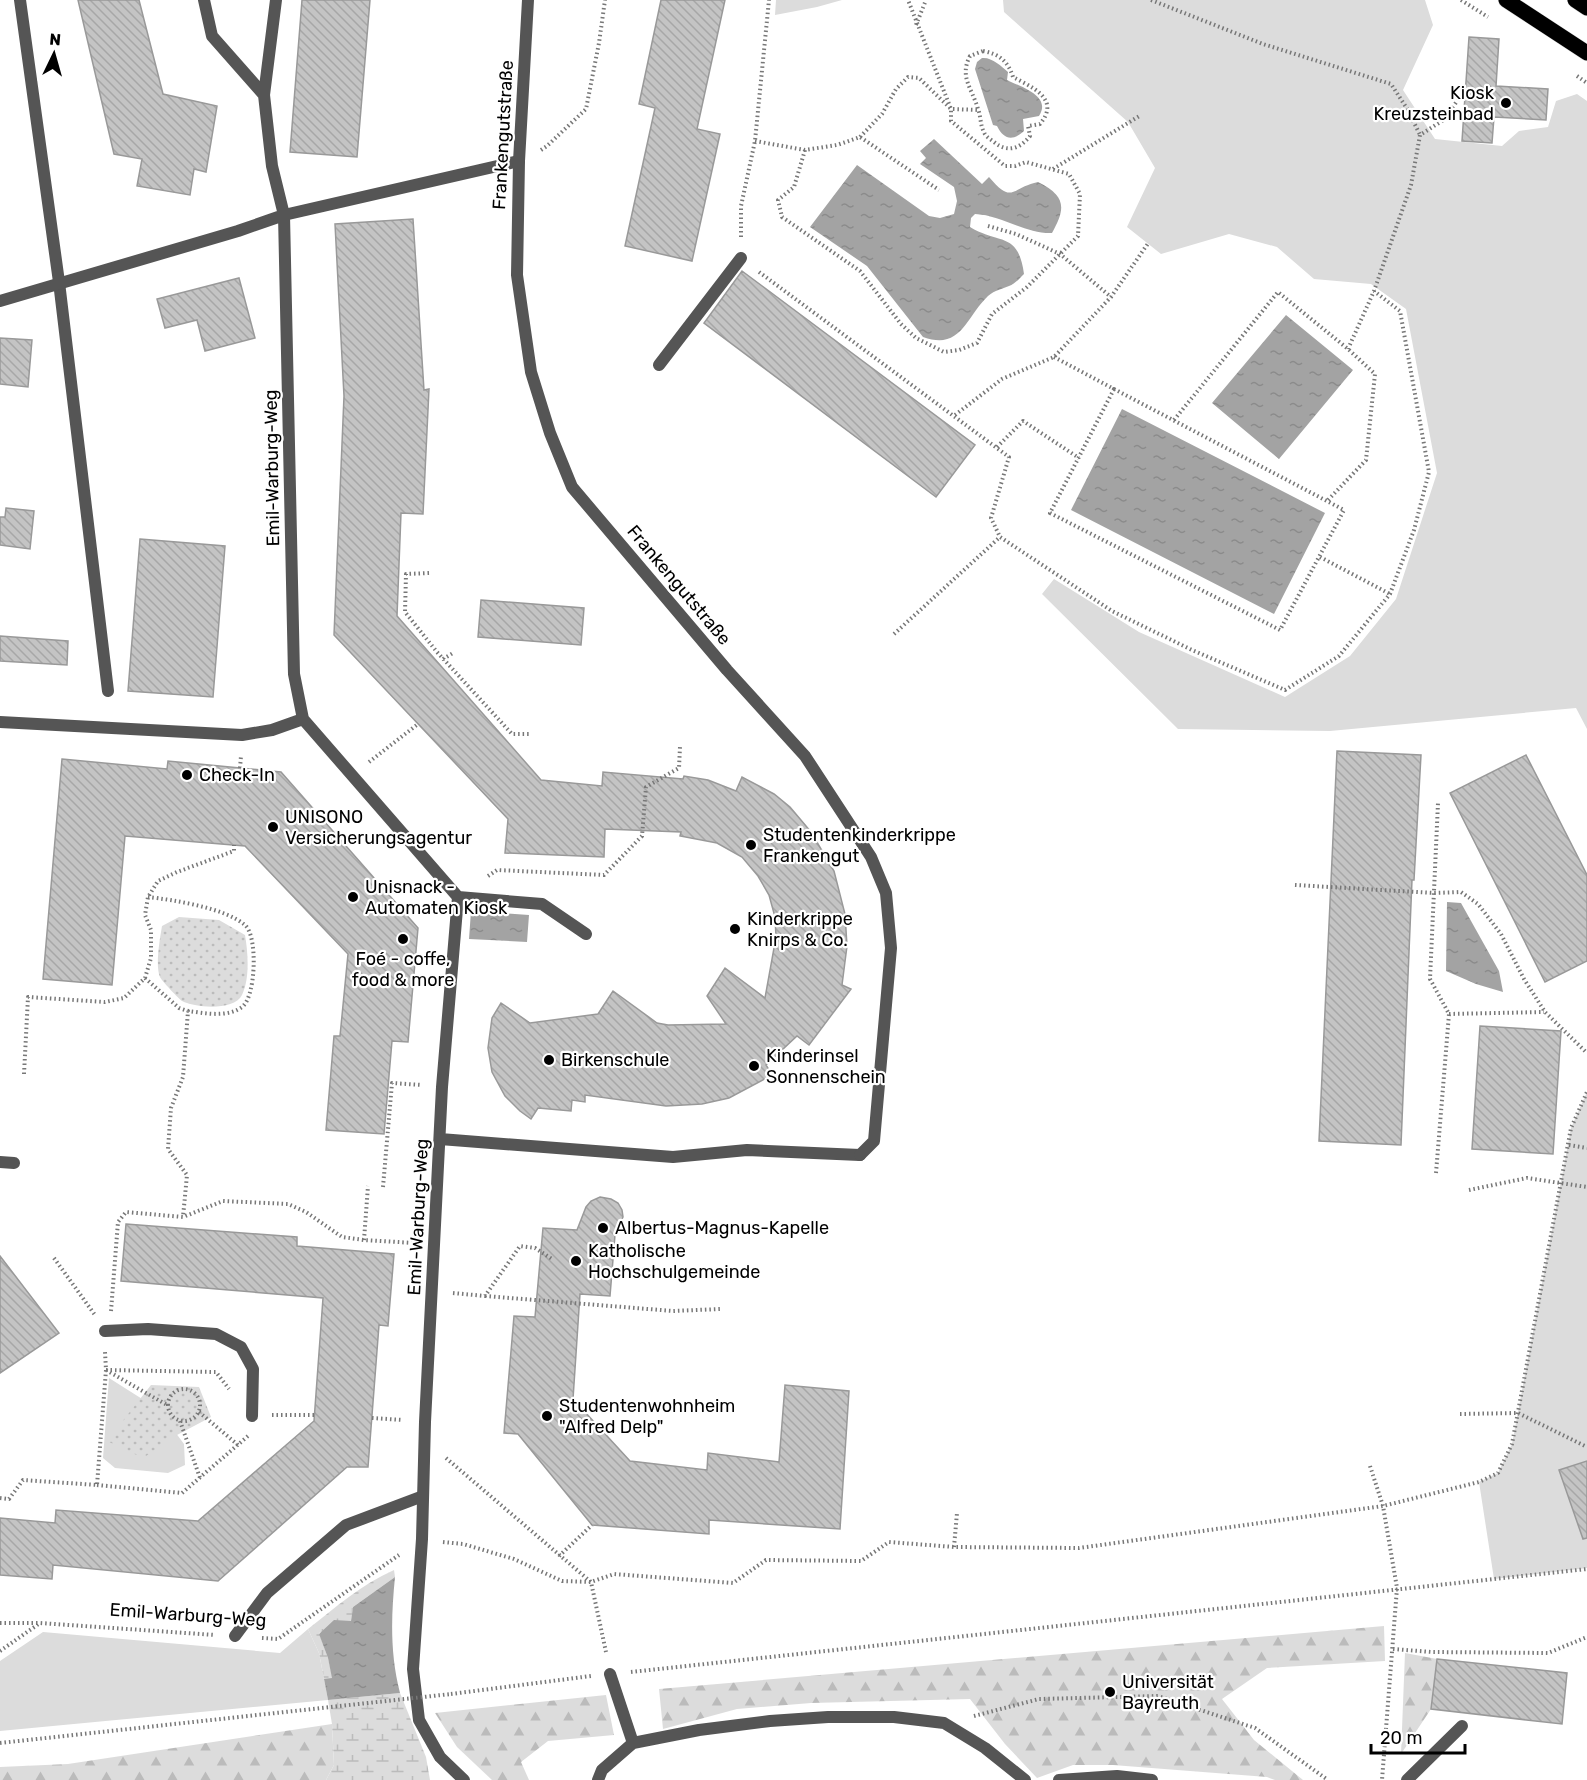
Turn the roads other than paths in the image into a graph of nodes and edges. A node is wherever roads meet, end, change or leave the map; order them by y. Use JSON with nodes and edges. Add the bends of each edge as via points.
{"nodes":[{"id":1,"x":20,"y":0,"type":"edge"},
{"id":2,"x":204,"y":0,"type":"edge"},
{"id":3,"x":276,"y":0,"type":"edge"},
{"id":4,"x":528,"y":0,"type":"edge"},
{"id":5,"x":1506,"y":0,"type":"edge"},
{"id":6,"x":1575,"y":0,"type":"edge"},
{"id":7,"x":1587,"y":8,"type":"edge"},
{"id":8,"x":1587,"y":53,"type":"edge"},
{"id":9,"x":264,"y":95,"type":"junction"},
{"id":10,"x":519,"y":161,"type":"junction"},
{"id":11,"x":284,"y":215,"type":"junction"},
{"id":12,"x":741,"y":258,"type":"road end"},
{"id":13,"x":59,"y":282,"type":"junction"},
{"id":14,"x":0,"y":301,"type":"edge"},
{"id":15,"x":659,"y":365,"type":"dead end"},
{"id":16,"x":108,"y":691,"type":"dead end"},
{"id":17,"x":303,"y":719,"type":"junction"},
{"id":18,"x":0,"y":722,"type":"edge"},
{"id":19,"x":458,"y":897,"type":"junction"},
{"id":20,"x":586,"y":934,"type":"dead end"},
{"id":21,"x":440,"y":1139,"type":"junction"},
{"id":22,"x":0,"y":1161,"type":"edge"},
{"id":23,"x":14,"y":1162,"type":"dead end"},
{"id":24,"x":105,"y":1331,"type":"road end"},
{"id":25,"x":252,"y":1416,"type":"road end"},
{"id":26,"x":423,"y":1496,"type":"junction"},
{"id":27,"x":235,"y":1636,"type":"road end"},
{"id":28,"x":610,"y":1674,"type":"road end"},
{"id":29,"x":1462,"y":1726,"type":"dead end"},
{"id":30,"x":633,"y":1743,"type":"junction"},
{"id":31,"x":462,"y":1780,"type":"edge"},
{"id":32,"x":598,"y":1780,"type":"edge"},
{"id":33,"x":1025,"y":1780,"type":"edge"},
{"id":34,"x":1059,"y":1780,"type":"edge"},
{"id":35,"x":1152,"y":1780,"type":"edge"},
{"id":36,"x":1407,"y":1780,"type":"edge"}],
"edges":[{"from":1,"to":13,"type":"street"},
{"from":2,"to":9,"type":"street","via":[[212,36]]},
{"from":3,"to":9,"type":"street","name":"Emil-Warburg-Weg"},
{"from":4,"to":10,"type":"street","name":"Frankengutstraße"},
{"from":5,"to":8,"type":"main road"},
{"from":6,"to":7,"type":"main road"},
{"from":9,"to":11,"type":"street","name":"Emil-Warburg-Weg","via":[[272,166]]},
{"from":10,"to":11,"type":"street"},
{"from":10,"to":21,"type":"street","name":"Frankengutstraße","via":[[517,275],[531,372],[572,487],[805,756],[871,857],[886,893],[891,948],[874,1141],[860,1155],[747,1150],[674,1157]]},
{"from":11,"to":13,"type":"street"},
{"from":11,"to":17,"type":"street","name":"Emil-Warburg-Weg","via":[[294,674]]},
{"from":12,"to":15,"type":"street"},
{"from":13,"to":14,"type":"street"},
{"from":13,"to":16,"type":"street"},
{"from":17,"to":18,"type":"street","via":[[242,735]]},
{"from":17,"to":19,"type":"street","name":"Emil-Warburg-Weg"},
{"from":19,"to":20,"type":"street","via":[[542,904]]},
{"from":19,"to":21,"type":"street","name":"Emil-Warburg-Weg"},
{"from":21,"to":26,"type":"street","name":"Emil-Warburg-Weg"},
{"from":22,"to":23,"type":"street"},
{"from":24,"to":25,"type":"street","via":[[148,1329],[216,1334],[241,1347],[253,1369]]},
{"from":26,"to":27,"type":"street","via":[[346,1525],[267,1593]]},
{"from":26,"to":31,"type":"street","name":"Emil-Warburg-Weg","via":[[413,1669],[419,1720],[440,1757]]},
{"from":28,"to":30,"type":"street"},
{"from":29,"to":36,"type":"street"},
{"from":30,"to":32,"type":"street","via":[[602,1770]]},
{"from":30,"to":33,"type":"street","via":[[770,1721],[894,1717],[944,1723],[985,1748]]},
{"from":34,"to":35,"type":"street","via":[[1117,1776]]}]}
